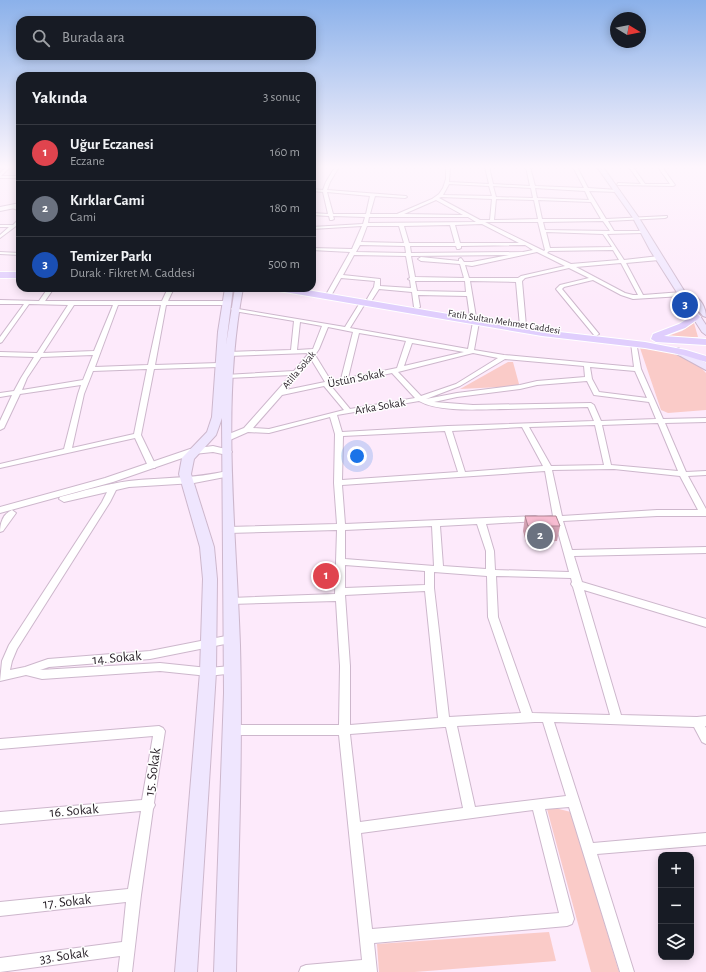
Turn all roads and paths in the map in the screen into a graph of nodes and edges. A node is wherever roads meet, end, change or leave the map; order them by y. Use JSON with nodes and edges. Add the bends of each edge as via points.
{"nodes":[{"id":1,"x":406,"y":212,"type":"edge"},
{"id":2,"x":463,"y":212,"type":"edge"},
{"id":3,"x":493,"y":212,"type":"edge"},
{"id":4,"x":539,"y":212,"type":"edge"},
{"id":5,"x":600,"y":212,"type":"edge"},
{"id":6,"x":635,"y":212,"type":"edge"},
{"id":7,"x":316,"y":214,"type":"edge"},
{"id":8,"x":331,"y":215,"type":"junction"},
{"id":9,"x":367,"y":215,"type":"junction"},
{"id":10,"x":398,"y":216,"type":"junction"},
{"id":11,"x":469,"y":216,"type":"junction"},
{"id":12,"x":665,"y":217,"type":"dead end"},
{"id":13,"x":639,"y":218,"type":"junction"},
{"id":14,"x":605,"y":220,"type":"junction"},
{"id":15,"x":492,"y":221,"type":"junction"},
{"id":16,"x":540,"y":221,"type":"junction"},
{"id":17,"x":479,"y":222,"type":"junction"},
{"id":18,"x":452,"y":223,"type":"junction"},
{"id":19,"x":365,"y":224,"type":"junction"},
{"id":20,"x":401,"y":224,"type":"junction"},
{"id":21,"x":0,"y":226,"type":"edge"},
{"id":22,"x":14,"y":226,"type":"joint"},
{"id":23,"x":334,"y":226,"type":"junction"},
{"id":24,"x":316,"y":228,"type":"edge"},
{"id":25,"x":543,"y":231,"type":"junction"},
{"id":26,"x":642,"y":232,"type":"junction"},
{"id":27,"x":604,"y":233,"type":"junction"},
{"id":28,"x":613,"y":233,"type":"junction"},
{"id":29,"x":0,"y":237,"type":"edge"},
{"id":30,"x":358,"y":243,"type":"junction"},
{"id":31,"x":407,"y":244,"type":"junction"},
{"id":32,"x":458,"y":244,"type":"junction"},
{"id":33,"x":526,"y":244,"type":"junction"},
{"id":34,"x":615,"y":248,"type":"junction"},
{"id":35,"x":316,"y":249,"type":"edge"},
{"id":36,"x":538,"y":250,"type":"junction"},
{"id":37,"x":353,"y":252,"type":"junction"},
{"id":38,"x":546,"y":252,"type":"junction"},
{"id":39,"x":0,"y":253,"type":"edge"},
{"id":40,"x":522,"y":253,"type":"junction"},
{"id":41,"x":16,"y":254,"type":"edge"},
{"id":42,"x":460,"y":254,"type":"junction"},
{"id":43,"x":408,"y":257,"type":"junction"},
{"id":44,"x":659,"y":258,"type":"junction"},
{"id":45,"x":621,"y":261,"type":"junction"},
{"id":46,"x":461,"y":264,"type":"junction"},
{"id":47,"x":570,"y":266,"type":"junction"},
{"id":48,"x":16,"y":276,"type":"edge"},
{"id":49,"x":340,"y":276,"type":"junction"},
{"id":50,"x":0,"y":277,"type":"edge"},
{"id":51,"x":594,"y":278,"type":"junction"},
{"id":52,"x":412,"y":280,"type":"junction"},
{"id":53,"x":467,"y":280,"type":"junction"},
{"id":54,"x":519,"y":280,"type":"junction"},
{"id":55,"x":376,"y":287,"type":"junction"},
{"id":56,"x":316,"y":290,"type":"edge"},
{"id":57,"x":48,"y":292,"type":"edge"},
{"id":58,"x":169,"y":292,"type":"edge"},
{"id":59,"x":229,"y":292,"type":"edge"},
{"id":60,"x":237,"y":292,"type":"edge"},
{"id":61,"x":309,"y":292,"type":"edge"},
{"id":62,"x":414,"y":292,"type":"junction"},
{"id":63,"x":330,"y":293,"type":"junction"},
{"id":64,"x":470,"y":294,"type":"junction"},
{"id":65,"x":682,"y":294,"type":"junction"},
{"id":66,"x":642,"y":297,"type":"junction"},
{"id":67,"x":366,"y":300,"type":"junction"},
{"id":68,"x":0,"y":302,"type":"edge"},
{"id":69,"x":28,"y":302,"type":"junction"},
{"id":70,"x":41,"y":303,"type":"junction"},
{"id":71,"x":72,"y":303,"type":"junction"},
{"id":72,"x":116,"y":303,"type":"junction"},
{"id":73,"x":164,"y":303,"type":"junction"},
{"id":74,"x":230,"y":306,"type":"junction"},
{"id":75,"x":417,"y":307,"type":"junction"},
{"id":76,"x":706,"y":314,"type":"edge"},
{"id":77,"x":695,"y":317,"type":"junction"},
{"id":78,"x":298,"y":320,"type":"junction"},
{"id":79,"x":475,"y":320,"type":"junction"},
{"id":80,"x":326,"y":325,"type":"junction"},
{"id":81,"x":523,"y":326,"type":"junction"},
{"id":82,"x":347,"y":328,"type":"junction"},
{"id":83,"x":357,"y":330,"type":"junction"},
{"id":84,"x":706,"y":332,"type":"edge"},
{"id":85,"x":596,"y":334,"type":"junction"},
{"id":86,"x":645,"y":338,"type":"junction"},
{"id":87,"x":410,"y":340,"type":"junction"},
{"id":88,"x":0,"y":341,"type":"edge"},
{"id":89,"x":706,"y":342,"type":"edge"},
{"id":90,"x":634,"y":343,"type":"junction"},
{"id":91,"x":675,"y":349,"type":"junction"},
{"id":92,"x":97,"y":352,"type":"junction"},
{"id":93,"x":294,"y":352,"type":"junction"},
{"id":94,"x":472,"y":352,"type":"junction"},
{"id":95,"x":313,"y":353,"type":"junction"},
{"id":96,"x":0,"y":354,"type":"edge"},
{"id":97,"x":38,"y":355,"type":"junction"},
{"id":98,"x":504,"y":357,"type":"junction"},
{"id":99,"x":706,"y":359,"type":"edge"},
{"id":100,"x":225,"y":365,"type":"junction"},
{"id":101,"x":587,"y":365,"type":"junction"},
{"id":102,"x":150,"y":367,"type":"junction"},
{"id":103,"x":706,"y":367,"type":"edge"},
{"id":104,"x":91,"y":369,"type":"junction"},
{"id":105,"x":638,"y":369,"type":"junction"},
{"id":106,"x":397,"y":371,"type":"junction"},
{"id":107,"x":296,"y":373,"type":"junction"},
{"id":108,"x":589,"y":379,"type":"junction"},
{"id":109,"x":344,"y":381,"type":"junction"},
{"id":110,"x":86,"y":382,"type":"junction"},
{"id":111,"x":327,"y":384,"type":"junction"},
{"id":112,"x":17,"y":392,"type":"junction"},
{"id":113,"x":280,"y":393,"type":"junction"},
{"id":114,"x":0,"y":395,"type":"edge"},
{"id":115,"x":650,"y":400,"type":"junction"},
{"id":116,"x":422,"y":401,"type":"junction"},
{"id":117,"x":349,"y":412,"type":"junction"},
{"id":118,"x":333,"y":414,"type":"junction"},
{"id":119,"x":706,"y":420,"type":"edge"},
{"id":120,"x":659,"y":421,"type":"junction"},
{"id":121,"x":598,"y":422,"type":"junction"},
{"id":122,"x":524,"y":425,"type":"junction"},
{"id":123,"x":0,"y":428,"type":"edge"},
{"id":124,"x":448,"y":428,"type":"junction"},
{"id":125,"x":247,"y":430,"type":"junction"},
{"id":126,"x":339,"y":434,"type":"junction"},
{"id":127,"x":137,"y":435,"type":"junction"},
{"id":128,"x":227,"y":445,"type":"junction"},
{"id":129,"x":67,"y":451,"type":"junction"},
{"id":130,"x":193,"y":451,"type":"junction"},
{"id":131,"x":0,"y":466,"type":"edge"},
{"id":132,"x":152,"y":466,"type":"junction"},
{"id":133,"x":548,"y":468,"type":"junction"},
{"id":134,"x":608,"y":468,"type":"junction"},
{"id":135,"x":706,"y":473,"type":"edge"},
{"id":136,"x":227,"y":474,"type":"junction"},
{"id":137,"x":462,"y":474,"type":"junction"},
{"id":138,"x":683,"y":474,"type":"junction"},
{"id":139,"x":186,"y":481,"type":"junction"},
{"id":140,"x":338,"y":483,"type":"junction"},
{"id":141,"x":114,"y":486,"type":"junction"},
{"id":142,"x":0,"y":510,"type":"edge"},
{"id":143,"x":12,"y":513,"type":"junction"},
{"id":144,"x":705,"y":513,"type":"edge"},
{"id":145,"x":0,"y":516,"type":"edge"},
{"id":146,"x":558,"y":518,"type":"junction"},
{"id":147,"x":480,"y":522,"type":"junction"},
{"id":148,"x":436,"y":524,"type":"junction"},
{"id":149,"x":341,"y":527,"type":"junction"},
{"id":150,"x":0,"y":529,"type":"edge"},
{"id":151,"x":228,"y":530,"type":"junction"},
{"id":152,"x":706,"y":550,"type":"edge"},
{"id":153,"x":569,"y":553,"type":"junction"},
{"id":154,"x":340,"y":562,"type":"junction"},
{"id":155,"x":434,"y":568,"type":"junction"},
{"id":156,"x":492,"y":573,"type":"junction"},
{"id":157,"x":575,"y":580,"type":"junction"},
{"id":158,"x":430,"y":588,"type":"junction"},
{"id":159,"x":340,"y":595,"type":"junction"},
{"id":160,"x":231,"y":601,"type":"junction"},
{"id":161,"x":706,"y":623,"type":"edge"},
{"id":162,"x":231,"y":639,"type":"junction"},
{"id":163,"x":208,"y":643,"type":"junction"},
{"id":164,"x":231,"y":670,"type":"junction"},
{"id":165,"x":26,"y":671,"type":"junction"},
{"id":166,"x":208,"y":672,"type":"junction"},
{"id":167,"x":2,"y":677,"type":"edge"},
{"id":168,"x":528,"y":717,"type":"junction"},
{"id":169,"x":547,"y":717,"type":"junction"},
{"id":170,"x":617,"y":720,"type":"junction"},
{"id":171,"x":447,"y":722,"type":"junction"},
{"id":172,"x":702,"y":722,"type":"edge"},
{"id":173,"x":232,"y":730,"type":"junction"},
{"id":174,"x":344,"y":730,"type":"junction"},
{"id":175,"x":706,"y":739,"type":"edge"},
{"id":176,"x":0,"y":744,"type":"edge"},
{"id":177,"x":574,"y":801,"type":"junction"},
{"id":178,"x":538,"y":804,"type":"junction"},
{"id":179,"x":149,"y":805,"type":"junction"},
{"id":180,"x":470,"y":813,"type":"junction"},
{"id":181,"x":0,"y":818,"type":"edge"},
{"id":182,"x":355,"y":828,"type":"junction"},
{"id":183,"x":706,"y":839,"type":"edge"},
{"id":184,"x":589,"y":849,"type":"junction"},
{"id":185,"x":134,"y":895,"type":"junction"},
{"id":186,"x":0,"y":909,"type":"edge"},
{"id":187,"x":366,"y":937,"type":"junction"},
{"id":188,"x":127,"y":948,"type":"junction"},
{"id":189,"x":0,"y":965,"type":"edge"},
{"id":190,"x":369,"y":969,"type":"edge"},
{"id":191,"x":125,"y":972,"type":"edge"},
{"id":192,"x":186,"y":972,"type":"edge"},
{"id":193,"x":225,"y":972,"type":"edge"},
{"id":194,"x":306,"y":972,"type":"edge"},
{"id":195,"x":627,"y":972,"type":"edge"}],
"edges":[{"from":1,"to":10,"type":"street"},
{"from":2,"to":11,"type":"street"},
{"from":3,"to":15,"type":"street"},
{"from":4,"to":16,"type":"street"},
{"from":5,"to":14,"type":"street"},
{"from":6,"to":13,"type":"main road"},
{"from":7,"to":8,"type":"street"},
{"from":8,"to":9,"type":"street"},
{"from":8,"to":23,"type":"street"},
{"from":9,"to":10,"type":"street"},
{"from":9,"to":19,"type":"street"},
{"from":10,"to":11,"type":"street"},
{"from":11,"to":17,"type":"street"},
{"from":12,"to":13,"type":"street"},
{"from":13,"to":14,"type":"street"},
{"from":13,"to":26,"type":"main road"},
{"from":13,"to":76,"type":"main road","via":[[690,295]]},
{"from":14,"to":16,"type":"street"},
{"from":14,"to":28,"type":"street"},
{"from":15,"to":16,"type":"street"},
{"from":15,"to":17,"type":"street"},
{"from":16,"to":25,"type":"street"},
{"from":17,"to":18,"type":"street"},
{"from":17,"to":33,"type":"street"},
{"from":18,"to":20,"type":"street"},
{"from":18,"to":32,"type":"street"},
{"from":19,"to":20,"type":"street"},
{"from":19,"to":23,"type":"street"},
{"from":19,"to":30,"type":"street"},
{"from":20,"to":31,"type":"street"},
{"from":21,"to":22,"type":"street"},
{"from":22,"to":29,"type":"street"},
{"from":23,"to":24,"type":"street"},
{"from":25,"to":27,"type":"street"},
{"from":25,"to":38,"type":"street"},
{"from":26,"to":28,"type":"street"},
{"from":26,"to":44,"type":"main road"},
{"from":27,"to":28,"type":"street"},
{"from":27,"to":34,"type":"street"},
{"from":30,"to":31,"type":"street"},
{"from":30,"to":37,"type":"street"},
{"from":31,"to":32,"type":"street"},
{"from":31,"to":43,"type":"street"},
{"from":32,"to":33,"type":"street"},
{"from":32,"to":42,"type":"street"},
{"from":33,"to":36,"type":"street"},
{"from":34,"to":38,"type":"street"},
{"from":34,"to":45,"type":"street"},
{"from":35,"to":37,"type":"street"},
{"from":36,"to":38,"type":"street"},
{"from":36,"to":40,"type":"street"},
{"from":37,"to":43,"type":"street"},
{"from":37,"to":49,"type":"street"},
{"from":38,"to":47,"type":"street"},
{"from":39,"to":41,"type":"street"},
{"from":40,"to":42,"type":"street"},
{"from":40,"to":46,"type":"street","via":[[476,264]]},
{"from":42,"to":43,"type":"street"},
{"from":42,"to":46,"type":"street"},
{"from":43,"to":46,"type":"street"},
{"from":43,"to":52,"type":"street"},
{"from":44,"to":45,"type":"street"},
{"from":44,"to":65,"type":"main road"},
{"from":45,"to":47,"type":"street"},
{"from":45,"to":66,"type":"street"},
{"from":46,"to":53,"type":"street"},
{"from":47,"to":51,"type":"street"},
{"from":47,"to":54,"type":"street"},
{"from":48,"to":50,"type":"main road"},
{"from":49,"to":55,"type":"street","via":[[378,280]]},
{"from":49,"to":63,"type":"street"},
{"from":51,"to":66,"type":"street","via":[[623,294]]},
{"from":51,"to":85,"type":"street","via":[[559,289]]},
{"from":52,"to":53,"type":"street"},
{"from":52,"to":62,"type":"street"},
{"from":53,"to":54,"type":"street"},
{"from":53,"to":64,"type":"street"},
{"from":54,"to":81,"type":"street"},
{"from":55,"to":62,"type":"street"},
{"from":55,"to":67,"type":"street"},
{"from":56,"to":63,"type":"main road","name":"Fatih Sultan Mehmet Caddesi"},
{"from":57,"to":70,"type":"street"},
{"from":58,"to":73,"type":"street"},
{"from":59,"to":74,"type":"main road"},
{"from":60,"to":74,"type":"main road"},
{"from":61,"to":67,"type":"main road"},
{"from":62,"to":64,"type":"street"},
{"from":62,"to":75,"type":"street"},
{"from":63,"to":67,"type":"main road","name":"Fatih Sultan Mehmet Caddesi"},
{"from":64,"to":79,"type":"street"},
{"from":65,"to":66,"type":"street"},
{"from":65,"to":77,"type":"main road"},
{"from":67,"to":75,"type":"main road","name":"Fatih Sultan Mehmet Caddesi"},
{"from":67,"to":79,"type":"main road"},
{"from":67,"to":82,"type":"street"},
{"from":68,"to":69,"type":"street"},
{"from":69,"to":70,"type":"street"},
{"from":69,"to":88,"type":"street"},
{"from":70,"to":71,"type":"street"},
{"from":71,"to":72,"type":"street"},
{"from":71,"to":97,"type":"street"},
{"from":72,"to":73,"type":"street"},
{"from":72,"to":92,"type":"street"},
{"from":73,"to":74,"type":"street"},
{"from":73,"to":102,"type":"street"},
{"from":74,"to":78,"type":"street"},
{"from":74,"to":100,"type":"main road"},
{"from":75,"to":79,"type":"main road","name":"Fatih Sultan Mehmet Caddesi"},
{"from":77,"to":84,"type":"main road"},
{"from":77,"to":86,"type":"main road","via":[[676,329]]},
{"from":78,"to":80,"type":"street"},
{"from":78,"to":93,"type":"street"},
{"from":79,"to":81,"type":"main road","name":"Fatih Sultan Mehmet Caddesi"},
{"from":79,"to":90,"type":"main road","via":[[544,333]]},
{"from":79,"to":94,"type":"street"},
{"from":80,"to":82,"type":"street"},
{"from":80,"to":95,"type":"street","name":"Atilla Sokak"},
{"from":81,"to":85,"type":"main road","name":"Fatih Sultan Mehmet Caddesi"},
{"from":82,"to":83,"type":"street"},
{"from":83,"to":87,"type":"street"},
{"from":83,"to":109,"type":"street"},
{"from":85,"to":86,"type":"main road","name":"Fatih Sultan Mehmet Caddesi"},
{"from":86,"to":89,"type":"main road","name":"Fatih Sultan Mehmet Caddesi"},
{"from":87,"to":94,"type":"street"},
{"from":87,"to":106,"type":"street"},
{"from":90,"to":91,"type":"main road"},
{"from":90,"to":105,"type":"street"},
{"from":91,"to":99,"type":"main road"},
{"from":91,"to":103,"type":"main road"},
{"from":92,"to":97,"type":"street"},
{"from":92,"to":104,"type":"street"},
{"from":93,"to":95,"type":"street"},
{"from":93,"to":100,"type":"street"},
{"from":94,"to":98,"type":"street"},
{"from":94,"to":106,"type":"street","name":"Üstün Sokak"},
{"from":95,"to":107,"type":"street","name":"Atilla Sokak"},
{"from":95,"to":111,"type":"street"},
{"from":96,"to":97,"type":"street"},
{"from":97,"to":112,"type":"street"},
{"from":98,"to":101,"type":"street"},
{"from":98,"to":116,"type":"street","name":"Arka Sokak","via":[[458,385]]},
{"from":100,"to":102,"type":"street"},
{"from":100,"to":107,"type":"street"},
{"from":100,"to":128,"type":"main road"},
{"from":100,"to":130,"type":"main road","via":[[214,428],[207,440]]},
{"from":101,"to":105,"type":"street"},
{"from":101,"to":108,"type":"street"},
{"from":102,"to":104,"type":"street"},
{"from":102,"to":127,"type":"street"},
{"from":104,"to":110,"type":"street"},
{"from":105,"to":115,"type":"street"},
{"from":106,"to":109,"type":"street","name":"Üstün Sokak"},
{"from":106,"to":116,"type":"street"},
{"from":107,"to":113,"type":"street","name":"Atilla Sokak"},
{"from":108,"to":115,"type":"street","via":[[598,395]]},
{"from":108,"to":116,"type":"street","via":[[537,383]]},
{"from":109,"to":111,"type":"street","name":"Üstün Sokak"},
{"from":110,"to":112,"type":"street"},
{"from":110,"to":129,"type":"street"},
{"from":111,"to":113,"type":"street","name":"Üstün Sokak"},
{"from":111,"to":117,"type":"street"},
{"from":112,"to":114,"type":"street"},
{"from":112,"to":123,"type":"street"},
{"from":113,"to":125,"type":"street"},
{"from":115,"to":120,"type":"street"},
{"from":116,"to":117,"type":"street","name":"Arka Sokak"},
{"from":116,"to":121,"type":"street","via":[[435,405],[473,407],[591,405]]},
{"from":117,"to":118,"type":"street","name":"Arka Sokak"},
{"from":118,"to":125,"type":"street","name":"Arka Sokak","via":[[269,431]]},
{"from":118,"to":126,"type":"street"},
{"from":119,"to":120,"type":"street"},
{"from":120,"to":121,"type":"street"},
{"from":120,"to":138,"type":"street"},
{"from":121,"to":122,"type":"street"},
{"from":121,"to":134,"type":"street"},
{"from":122,"to":124,"type":"street"},
{"from":122,"to":133,"type":"street"},
{"from":124,"to":126,"type":"street"},
{"from":124,"to":137,"type":"street"},
{"from":125,"to":128,"type":"street"},
{"from":126,"to":140,"type":"street"},
{"from":127,"to":129,"type":"street"},
{"from":127,"to":132,"type":"street"},
{"from":128,"to":130,"type":"street"},
{"from":128,"to":136,"type":"main road"},
{"from":129,"to":131,"type":"street"},
{"from":130,"to":132,"type":"street"},
{"from":130,"to":139,"type":"main road","via":[[185,465]]},
{"from":132,"to":142,"type":"street"},
{"from":133,"to":134,"type":"street"},
{"from":133,"to":137,"type":"street"},
{"from":133,"to":146,"type":"street"},
{"from":134,"to":138,"type":"street"},
{"from":135,"to":138,"type":"street"},
{"from":136,"to":139,"type":"street","via":[[207,480]]},
{"from":136,"to":151,"type":"main road"},
{"from":137,"to":140,"type":"street"},
{"from":138,"to":144,"type":"street"},
{"from":139,"to":141,"type":"street"},
{"from":139,"to":163,"type":"main road","via":[[203,533],[209,562]]},
{"from":140,"to":149,"type":"street"},
{"from":141,"to":143,"type":"street"},
{"from":141,"to":167,"type":"street","via":[[13,648]]},
{"from":143,"to":145,"type":"street"},
{"from":143,"to":150,"type":"street"},
{"from":144,"to":146,"type":"street"},
{"from":146,"to":147,"type":"street"},
{"from":146,"to":153,"type":"street"},
{"from":147,"to":148,"type":"street"},
{"from":147,"to":156,"type":"street","via":[[490,551]]},
{"from":148,"to":149,"type":"street"},
{"from":148,"to":155,"type":"street"},
{"from":149,"to":151,"type":"street"},
{"from":149,"to":154,"type":"street"},
{"from":151,"to":160,"type":"main road"},
{"from":152,"to":153,"type":"street"},
{"from":153,"to":157,"type":"street"},
{"from":154,"to":155,"type":"street"},
{"from":154,"to":159,"type":"street"},
{"from":155,"to":156,"type":"street"},
{"from":155,"to":158,"type":"street"},
{"from":156,"to":157,"type":"street"},
{"from":156,"to":168,"type":"street","via":[[493,617]]},
{"from":157,"to":161,"type":"street"},
{"from":157,"to":170,"type":"street"},
{"from":158,"to":159,"type":"street"},
{"from":158,"to":171,"type":"street"},
{"from":159,"to":160,"type":"street"},
{"from":159,"to":174,"type":"street","via":[[345,666]]},
{"from":160,"to":162,"type":"main road"},
{"from":162,"to":163,"type":"street","name":"14. Sokak"},
{"from":162,"to":164,"type":"main road"},
{"from":163,"to":165,"type":"street","name":"14. Sokak","via":[[150,655],[48,663]]},
{"from":163,"to":166,"type":"main road"},
{"from":164,"to":166,"type":"street","name":"14. Sokak"},
{"from":164,"to":173,"type":"main road"},
{"from":165,"to":166,"type":"street","name":"14. Sokak","via":[[42,675],[160,667]]},
{"from":165,"to":167,"type":"street","name":"14. Sokak"},
{"from":166,"to":192,"type":"main road"},
{"from":168,"to":169,"type":"street"},
{"from":168,"to":171,"type":"street"},
{"from":169,"to":170,"type":"street"},
{"from":169,"to":177,"type":"street"},
{"from":170,"to":172,"type":"street"},
{"from":171,"to":174,"type":"street"},
{"from":171,"to":180,"type":"street"},
{"from":172,"to":175,"type":"street"},
{"from":173,"to":174,"type":"street"},
{"from":173,"to":193,"type":"main road"},
{"from":174,"to":182,"type":"street"},
{"from":176,"to":179,"type":"street","name":"15. Sokak","via":[[159,731]]},
{"from":177,"to":178,"type":"street"},
{"from":177,"to":184,"type":"street"},
{"from":178,"to":180,"type":"street"},
{"from":178,"to":187,"type":"street","via":[[567,919]]},
{"from":179,"to":181,"type":"street","name":"16. Sokak"},
{"from":179,"to":185,"type":"street","name":"15. Sokak"},
{"from":180,"to":182,"type":"street"},
{"from":182,"to":187,"type":"street"},
{"from":183,"to":184,"type":"street"},
{"from":184,"to":195,"type":"street"},
{"from":185,"to":186,"type":"street","name":"17. Sokak"},
{"from":185,"to":188,"type":"street","name":"15. Sokak"},
{"from":187,"to":190,"type":"street"},
{"from":188,"to":189,"type":"street","name":"33. Sokak"},
{"from":188,"to":191,"type":"street","name":"15. Sokak"},
{"from":190,"to":194,"type":"street"}]}
